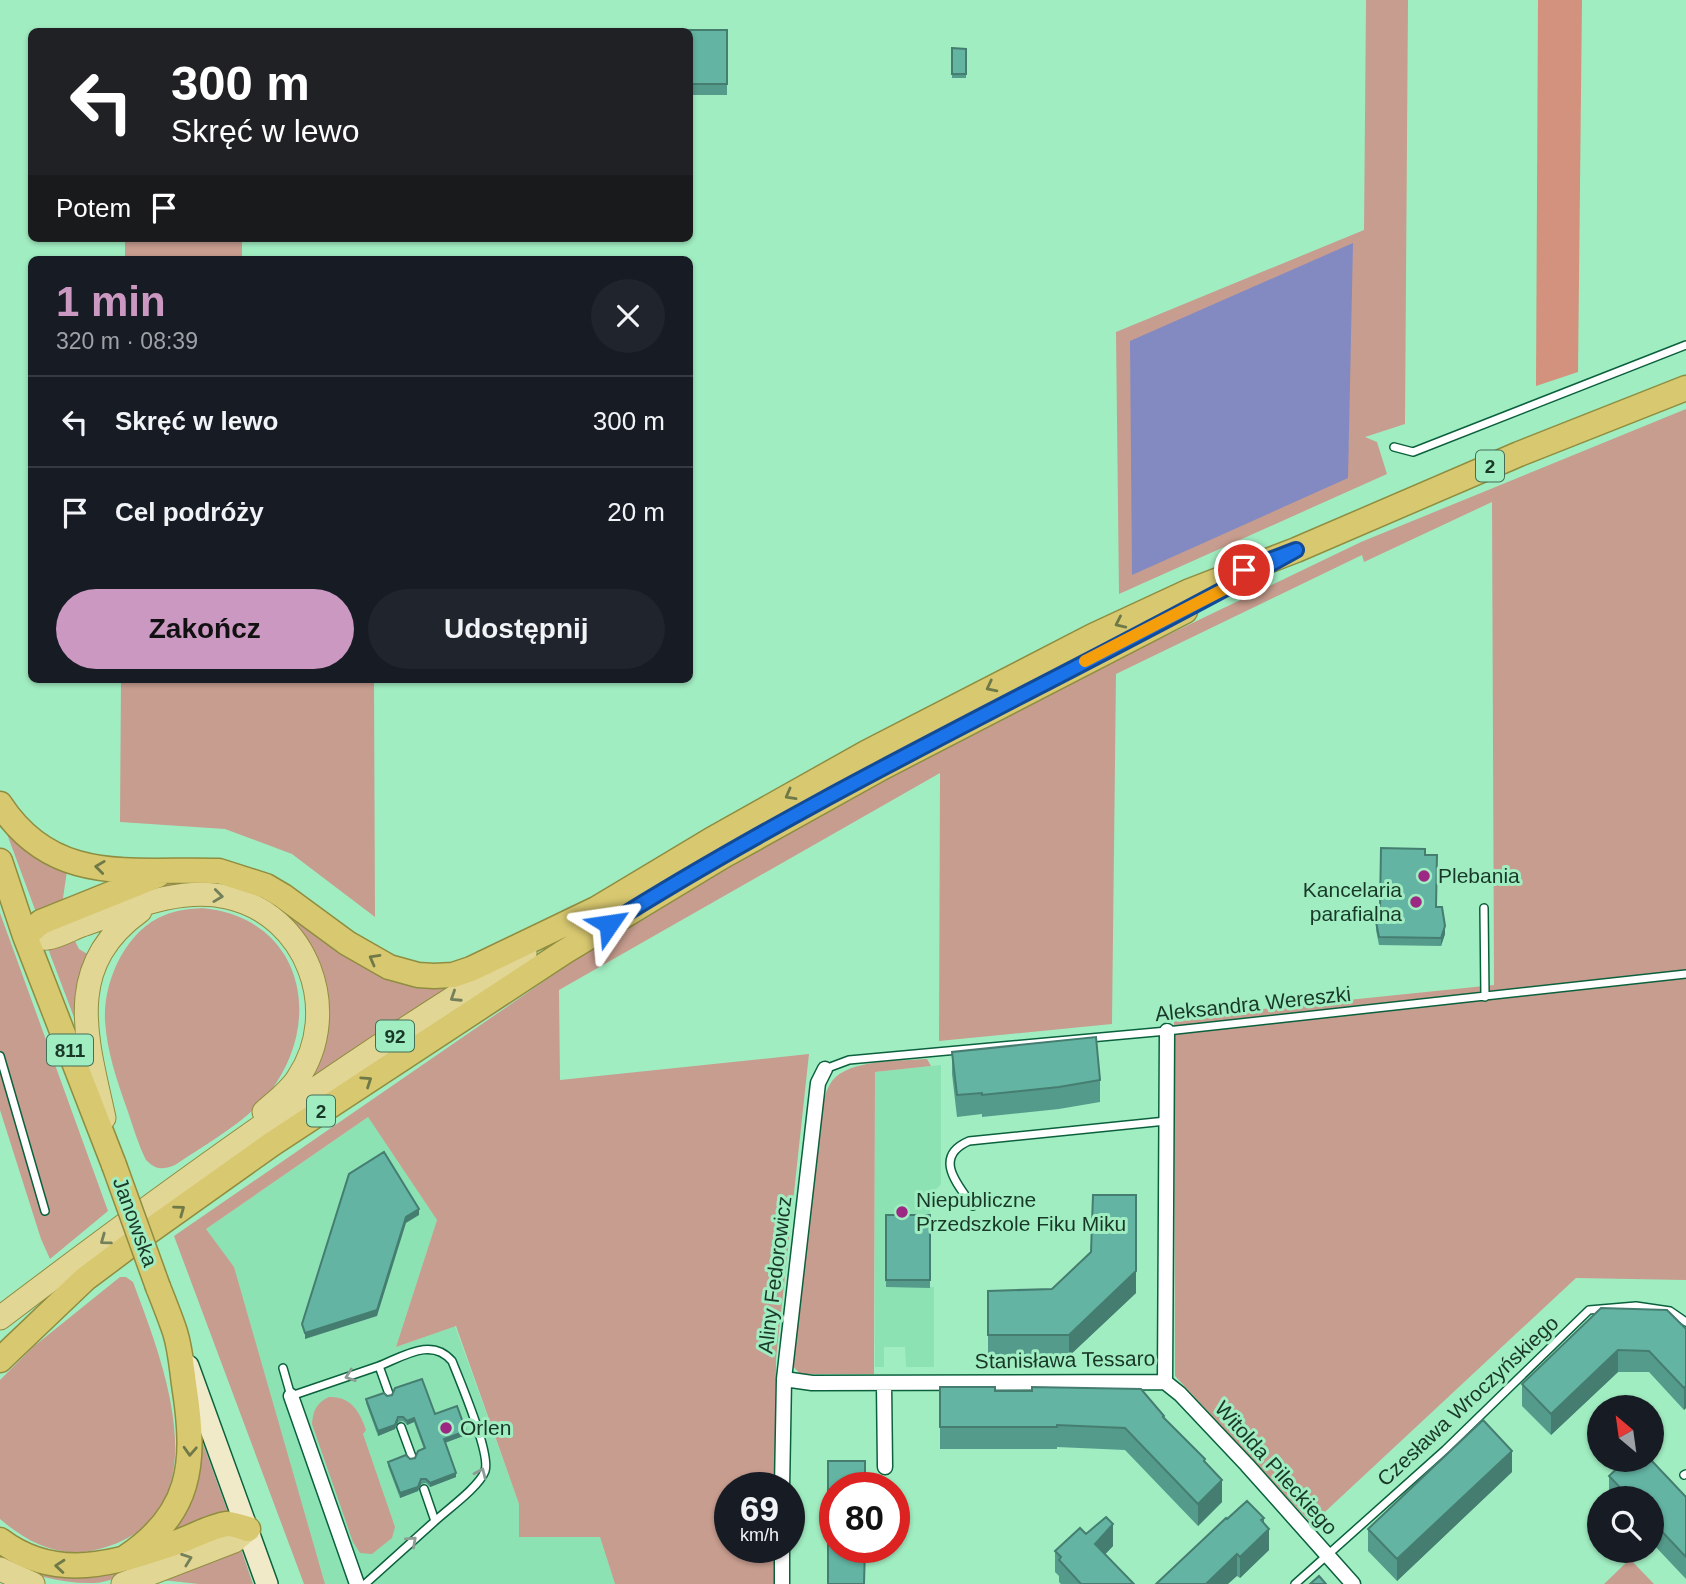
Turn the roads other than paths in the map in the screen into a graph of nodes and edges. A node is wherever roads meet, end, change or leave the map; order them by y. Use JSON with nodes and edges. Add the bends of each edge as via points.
{"nodes":[{"id":1,"x":1686,"y":345,"type":"edge"},
{"id":2,"x":1686,"y":388,"type":"edge"},
{"id":3,"x":1394,"y":447,"type":"dead end"},
{"id":4,"x":1296,"y":550,"type":"junction"},
{"id":5,"x":0,"y":804,"type":"edge"},
{"id":6,"x":0,"y":861,"type":"edge"},
{"id":7,"x":168,"y":871,"type":"junction"},
{"id":8,"x":151,"y":903,"type":"junction"},
{"id":9,"x":1484,"y":908,"type":"dead end"},
{"id":10,"x":596,"y":909,"type":"junction"},
{"id":11,"x":25,"y":936,"type":"junction"},
{"id":12,"x":1686,"y":974,"type":"edge"},
{"id":13,"x":1485,"y":997,"type":"junction"},
{"id":14,"x":1167,"y":1031,"type":"junction"},
{"id":15,"x":0,"y":1056,"type":"edge"},
{"id":16,"x":825,"y":1069,"type":"joint"},
{"id":17,"x":1166,"y":1122,"type":"junction"},
{"id":18,"x":114,"y":1165,"type":"junction"},
{"id":19,"x":199,"y":1170,"type":"junction"},
{"id":20,"x":973,"y":1206,"type":"dead end"},
{"id":21,"x":45,"y":1211,"type":"dead end"},
{"id":22,"x":85,"y":1279,"type":"junction"},
{"id":23,"x":0,"y":1318,"type":"edge"},
{"id":24,"x":1686,"y":1322,"type":"edge"},
{"id":25,"x":176,"y":1335,"type":"junction"},
{"id":26,"x":0,"y":1344,"type":"edge"},
{"id":27,"x":0,"y":1360,"type":"edge"},
{"id":28,"x":379,"y":1366,"type":"junction"},
{"id":29,"x":283,"y":1367,"type":"dead end"},
{"id":30,"x":784,"y":1379,"type":"junction"},
{"id":31,"x":1165,"y":1382,"type":"junction"},
{"id":32,"x":884,"y":1383,"type":"junction"},
{"id":33,"x":390,"y":1394,"type":"edge"},
{"id":34,"x":291,"y":1396,"type":"junction"},
{"id":35,"x":401,"y":1427,"type":"dead end"},
{"id":36,"x":412,"y":1457,"type":"edge"},
{"id":37,"x":885,"y":1467,"type":"dead end"},
{"id":38,"x":782,"y":1472,"type":"edge"},
{"id":39,"x":424,"y":1489,"type":"dead end"},
{"id":40,"x":435,"y":1521,"type":"junction"},
{"id":41,"x":248,"y":1529,"type":"junction"},
{"id":42,"x":0,"y":1540,"type":"edge"},
{"id":43,"x":126,"y":1557,"type":"junction"},
{"id":44,"x":1327,"y":1557,"type":"junction"},
{"id":45,"x":782,"y":1563,"type":"edge"},
{"id":46,"x":0,"y":1569,"type":"edge"},
{"id":47,"x":33,"y":1584,"type":"edge"},
{"id":48,"x":123,"y":1584,"type":"edge"},
{"id":49,"x":267,"y":1584,"type":"edge"},
{"id":50,"x":358,"y":1584,"type":"edge"},
{"id":51,"x":365,"y":1584,"type":"edge"},
{"id":52,"x":782,"y":1584,"type":"edge"},
{"id":53,"x":1296,"y":1584,"type":"edge"},
{"id":54,"x":1353,"y":1584,"type":"edge"}],
"edges":[{"from":1,"to":3,"type":"lane","via":[[1413,453]]},
{"from":2,"to":4,"type":"highway","number":"2"},
{"from":4,"to":10,"type":"highway","number":"2","one_way":true,"via":[[1190,591],[1030,667],[866,752]]},
{"from":22,"to":4,"type":"highway","number":"2","one_way":true,"via":[[284,1137],[632,910],[883,767]]},
{"from":7,"to":5,"type":"highway","one_way":true,"via":[[107,868],[61,859],[26,837]]},
{"from":6,"to":11,"type":"highway","name":"Janowska","number":"811"},
{"from":10,"to":7,"type":"highway","one_way":true,"via":[[471,970],[418,975],[369,957],[266,886],[219,871]]},
{"from":7,"to":11,"type":"highway","via":[[41,922]]},
{"from":8,"to":11,"type":"main road","via":[[47,938]]},
{"from":8,"to":18,"type":"main road","via":[[120,926],[103,948],[85,1002],[86,1035]]},
{"from":8,"to":19,"type":"main road","one_way":true,"via":[[176,896],[216,895],[256,908],[280,924],[296,943],[310,966],[317,995],[317,1033],[298,1079]]},
{"from":9,"to":13,"type":"lane"},
{"from":10,"to":19,"type":"main road","number":"92","one_way":true,"via":[[388,1041]]},
{"from":11,"to":18,"type":"highway","name":"Janowska","number":"811"},
{"from":12,"to":13,"type":"lane","name":"Aleksandra Wereszki"},
{"from":13,"to":14,"type":"lane","name":"Aleksandra Wereszki"},
{"from":14,"to":16,"type":"lane","name":"Aleksandra Wereszki","via":[[849,1060]]},
{"from":14,"to":17,"type":"street","name":"Stanisława Tessaro"},
{"from":15,"to":21,"type":"lane"},
{"from":16,"to":30,"type":"street","name":"Aliny Fedorowicz","via":[[818,1083]]},
{"from":17,"to":20,"type":"lane","via":[[969,1141],[956,1150],[950,1170]]},
{"from":17,"to":31,"type":"street","name":"Stanisława Tessaro"},
{"from":18,"to":25,"type":"highway","name":"Janowska","number":"811","bridge":true},
{"from":19,"to":23,"type":"main road","number":"92","one_way":true},
{"from":22,"to":26,"type":"main road"},
{"from":22,"to":27,"type":"highway"},
{"from":24,"to":44,"type":"lane","name":"Czesława Wroczyńskiego","via":[[1670,1311],[1636,1306],[1589,1310]]},
{"from":25,"to":41,"type":"main road","name":"Janowska","number":"811"},
{"from":25,"to":43,"type":"highway","one_way":true,"via":[[190,1433],[188,1472],[169,1519]]},
{"from":28,"to":33,"type":"lane"},
{"from":28,"to":34,"type":"lane","one_way":true},
{"from":40,"to":28,"type":"lane","one_way":true,"via":[[485,1471],[480,1438],[445,1353],[426,1349]]},
{"from":29,"to":34,"type":"lane"},
{"from":30,"to":32,"type":"street","name":"Stanisława Tessaro"},
{"from":30,"to":38,"type":"street","name":"Aliny Fedorowicz"},
{"from":31,"to":32,"type":"street","name":"Stanisława Tessaro"},
{"from":31,"to":44,"type":"street","name":"Witolda Pileckiego","via":[[1247,1465]]},
{"from":32,"to":37,"type":"street"},
{"from":34,"to":50,"type":"street"},
{"from":35,"to":36,"type":"lane"},
{"from":39,"to":40,"type":"lane"},
{"from":51,"to":40,"type":"lane","one_way":true},
{"from":41,"to":43,"type":"highway","via":[[227,1524]]},
{"from":48,"to":41,"type":"main road","one_way":true,"via":[[234,1541]]},
{"from":41,"to":49,"type":"main road","name":"Janowska"},
{"from":43,"to":42,"type":"highway","one_way":true,"via":[[97,1566],[57,1566],[27,1558]]},
{"from":44,"to":53,"type":"lane","name":"Czesława Wroczyńskiego"},
{"from":44,"to":54,"type":"street","name":"Witolda Pileckiego"},
{"from":45,"to":52,"type":"street"},
{"from":46,"to":47,"type":"main road"}]}
